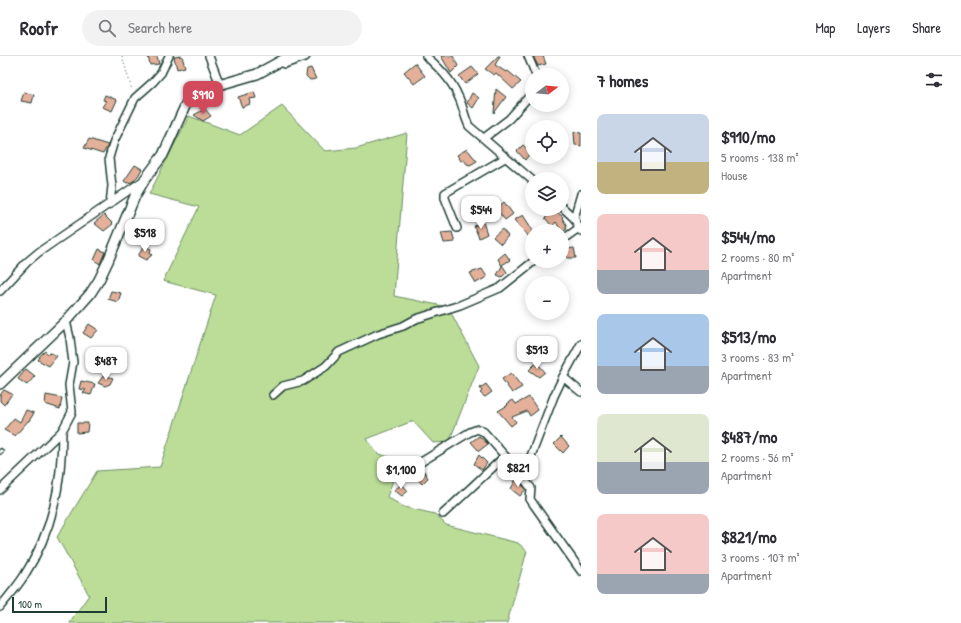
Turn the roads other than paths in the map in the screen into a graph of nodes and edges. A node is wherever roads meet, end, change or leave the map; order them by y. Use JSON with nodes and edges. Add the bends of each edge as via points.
{"nodes":[{"id":1,"x":169,"y":56,"type":"edge"},
{"id":2,"x":209,"y":56,"type":"edge"},
{"id":3,"x":290,"y":56,"type":"edge"},
{"id":4,"x":305,"y":56,"type":"edge"},
{"id":5,"x":426,"y":56,"type":"edge"},
{"id":6,"x":528,"y":56,"type":"edge"},
{"id":7,"x":277,"y":64,"type":"junction"},
{"id":8,"x":533,"y":68,"type":"edge"},
{"id":9,"x":220,"y":85,"type":"junction"},
{"id":10,"x":525,"y":101,"type":"edge"},
{"id":11,"x":484,"y":138,"type":"junction"},
{"id":12,"x":506,"y":158,"type":"junction"},
{"id":13,"x":525,"y":174,"type":"edge"},
{"id":14,"x":144,"y":179,"type":"junction"},
{"id":15,"x":581,"y":194,"type":"edge"},
{"id":16,"x":110,"y":204,"type":"junction"},
{"id":17,"x":569,"y":213,"type":"edge"},
{"id":18,"x":574,"y":218,"type":"junction"},
{"id":19,"x":457,"y":228,"type":"dead end"},
{"id":20,"x":580,"y":229,"type":"edge"},
{"id":21,"x":569,"y":236,"type":"edge"},
{"id":22,"x":525,"y":268,"type":"edge"},
{"id":23,"x":0,"y":290,"type":"edge"},
{"id":24,"x":66,"y":321,"type":"junction"},
{"id":25,"x":581,"y":344,"type":"edge"},
{"id":26,"x":562,"y":377,"type":"junction"},
{"id":27,"x":0,"y":384,"type":"edge"},
{"id":28,"x":581,"y":392,"type":"edge"},
{"id":29,"x":273,"y":395,"type":"dead end"},
{"id":30,"x":62,"y":431,"type":"junction"},
{"id":31,"x":505,"y":456,"type":"junction"},
{"id":32,"x":413,"y":467,"type":"dead end"},
{"id":33,"x":517,"y":470,"type":"junction"},
{"id":34,"x":0,"y":490,"type":"edge"},
{"id":35,"x":443,"y":514,"type":"dead end"},
{"id":36,"x":581,"y":571,"type":"edge"},
{"id":37,"x":0,"y":608,"type":"edge"}],
"edges":[{"from":1,"to":16,"type":"street","via":[[161,73],[135,98],[111,151]]},
{"from":2,"to":9,"type":"street"},
{"from":3,"to":7,"type":"street"},
{"from":4,"to":7,"type":"street"},
{"from":5,"to":11,"type":"street","via":[[448,78],[459,96],[469,126]]},
{"from":6,"to":8,"type":"street"},
{"from":7,"to":9,"type":"street","via":[[257,74]]},
{"from":9,"to":14,"type":"street","via":[[205,89],[191,97],[163,154]]},
{"from":10,"to":11,"type":"street","via":[[509,119]]},
{"from":11,"to":12,"type":"street"},
{"from":12,"to":13,"type":"street"},
{"from":12,"to":19,"type":"street","via":[[445,194]]},
{"from":14,"to":16,"type":"street"},
{"from":14,"to":24,"type":"street","via":[[99,280]]},
{"from":15,"to":18,"type":"street"},
{"from":16,"to":23,"type":"street","via":[[39,252]]},
{"from":17,"to":18,"type":"street"},
{"from":18,"to":20,"type":"street"},
{"from":20,"to":21,"type":"street"},
{"from":22,"to":29,"type":"street","via":[[500,288],[378,334],[339,352],[326,366],[303,382],[284,386]]},
{"from":24,"to":27,"type":"street"},
{"from":24,"to":30,"type":"street","via":[[72,348],[69,385],[72,412]]},
{"from":25,"to":26,"type":"street"},
{"from":26,"to":28,"type":"street"},
{"from":26,"to":33,"type":"street","via":[[531,456]]},
{"from":30,"to":34,"type":"street"},
{"from":30,"to":37,"type":"street","via":[[58,490],[53,512],[36,556]]},
{"from":31,"to":32,"type":"street","via":[[484,432],[478,429]]},
{"from":31,"to":33,"type":"street"},
{"from":31,"to":35,"type":"street"},
{"from":33,"to":36,"type":"street","via":[[531,488],[530,499]]}]}
